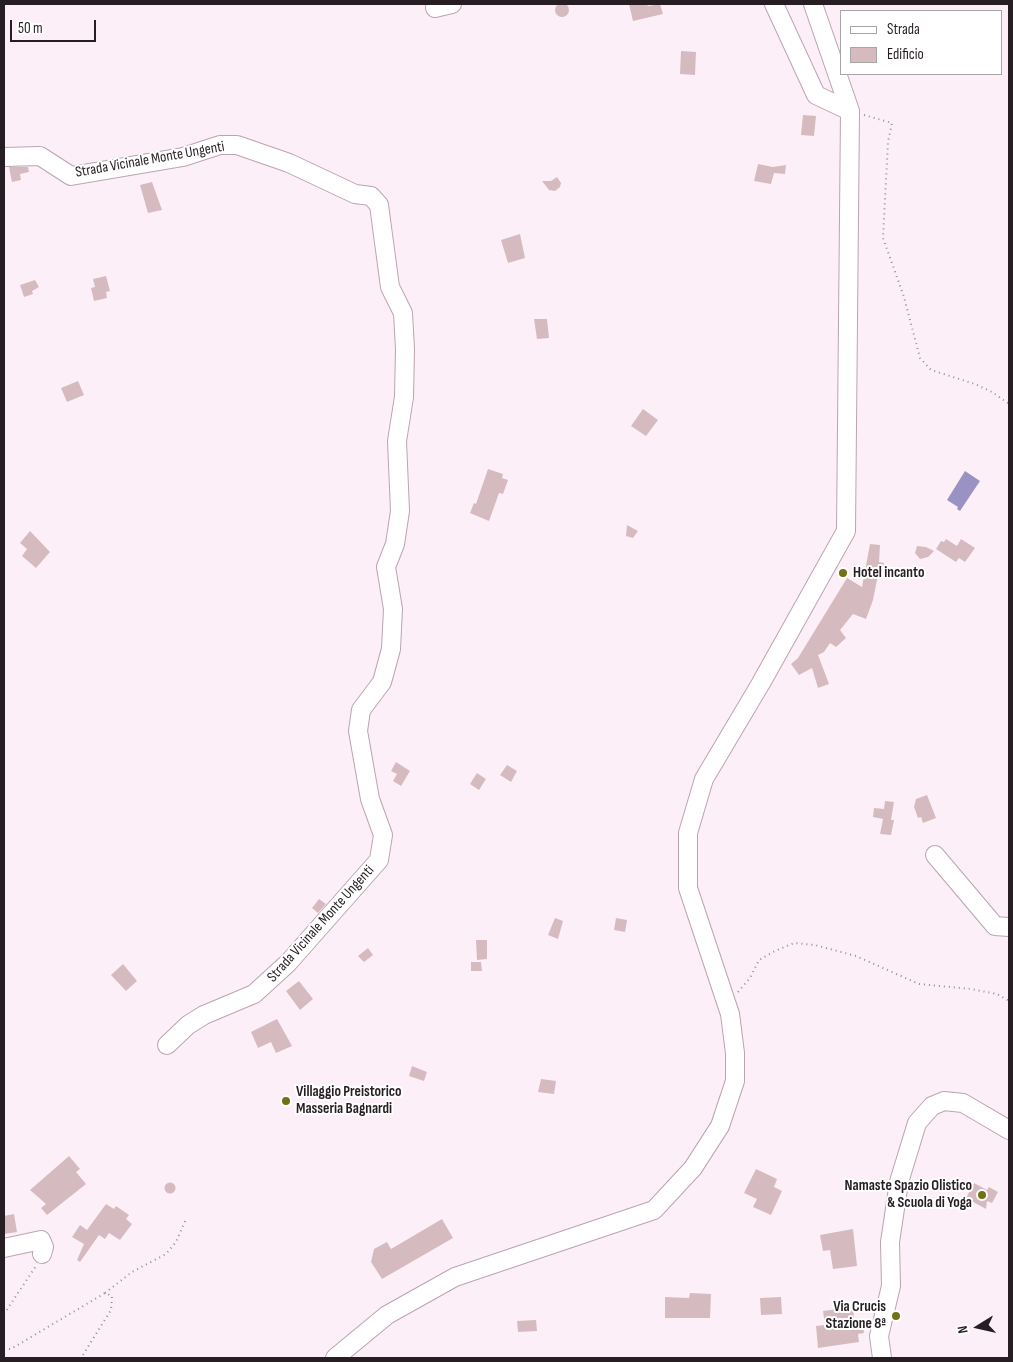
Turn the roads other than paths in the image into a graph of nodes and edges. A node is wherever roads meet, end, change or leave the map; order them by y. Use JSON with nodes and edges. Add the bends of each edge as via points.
{"nodes":[{"id":1,"x":452,"y":4,"type":"edge"},
{"id":2,"x":774,"y":4,"type":"edge"},
{"id":3,"x":813,"y":4,"type":"edge"},
{"id":4,"x":435,"y":8,"type":"dead end"},
{"id":5,"x":850,"y":111,"type":"junction"},
{"id":6,"x":4,"y":157,"type":"edge"},
{"id":7,"x":935,"y":855,"type":"dead end"},
{"id":8,"x":1009,"y":927,"type":"edge"},
{"id":9,"x":168,"y":1045,"type":"dead end"},
{"id":10,"x":1009,"y":1130,"type":"edge"},
{"id":11,"x":4,"y":1248,"type":"edge"},
{"id":12,"x":42,"y":1254,"type":"road end"},
{"id":13,"x":335,"y":1358,"type":"edge"},
{"id":14,"x":882,"y":1358,"type":"edge"}],
"edges":[{"from":1,"to":4,"type":"street"},
{"from":2,"to":5,"type":"street","via":[[816,95]]},
{"from":3,"to":5,"type":"street"},
{"from":5,"to":13,"type":"street","via":[[846,531],[704,779],[688,833],[688,888],[730,1014],[735,1053],[735,1081],[720,1126],[693,1168],[654,1210],[455,1277],[387,1315]]},
{"from":6,"to":9,"type":"street","name":"Strada Vicinale Monte Ungenti","via":[[40,156],[71,176],[183,157],[220,145],[237,146],[289,163],[355,194],[371,196],[378,205],[390,287],[403,313],[404,397],[397,441],[400,512],[395,544],[386,567],[393,609],[391,650],[382,682],[361,710],[358,731],[370,799],[383,835],[379,860],[288,963],[254,994],[204,1015],[188,1025]]},
{"from":7,"to":8,"type":"street","via":[[995,926]]},
{"from":10,"to":14,"type":"street","via":[[963,1103],[944,1101],[932,1106],[917,1123],[899,1182],[891,1233],[891,1286],[879,1336]]},
{"from":11,"to":12,"type":"street","via":[[41,1240]]}]}
